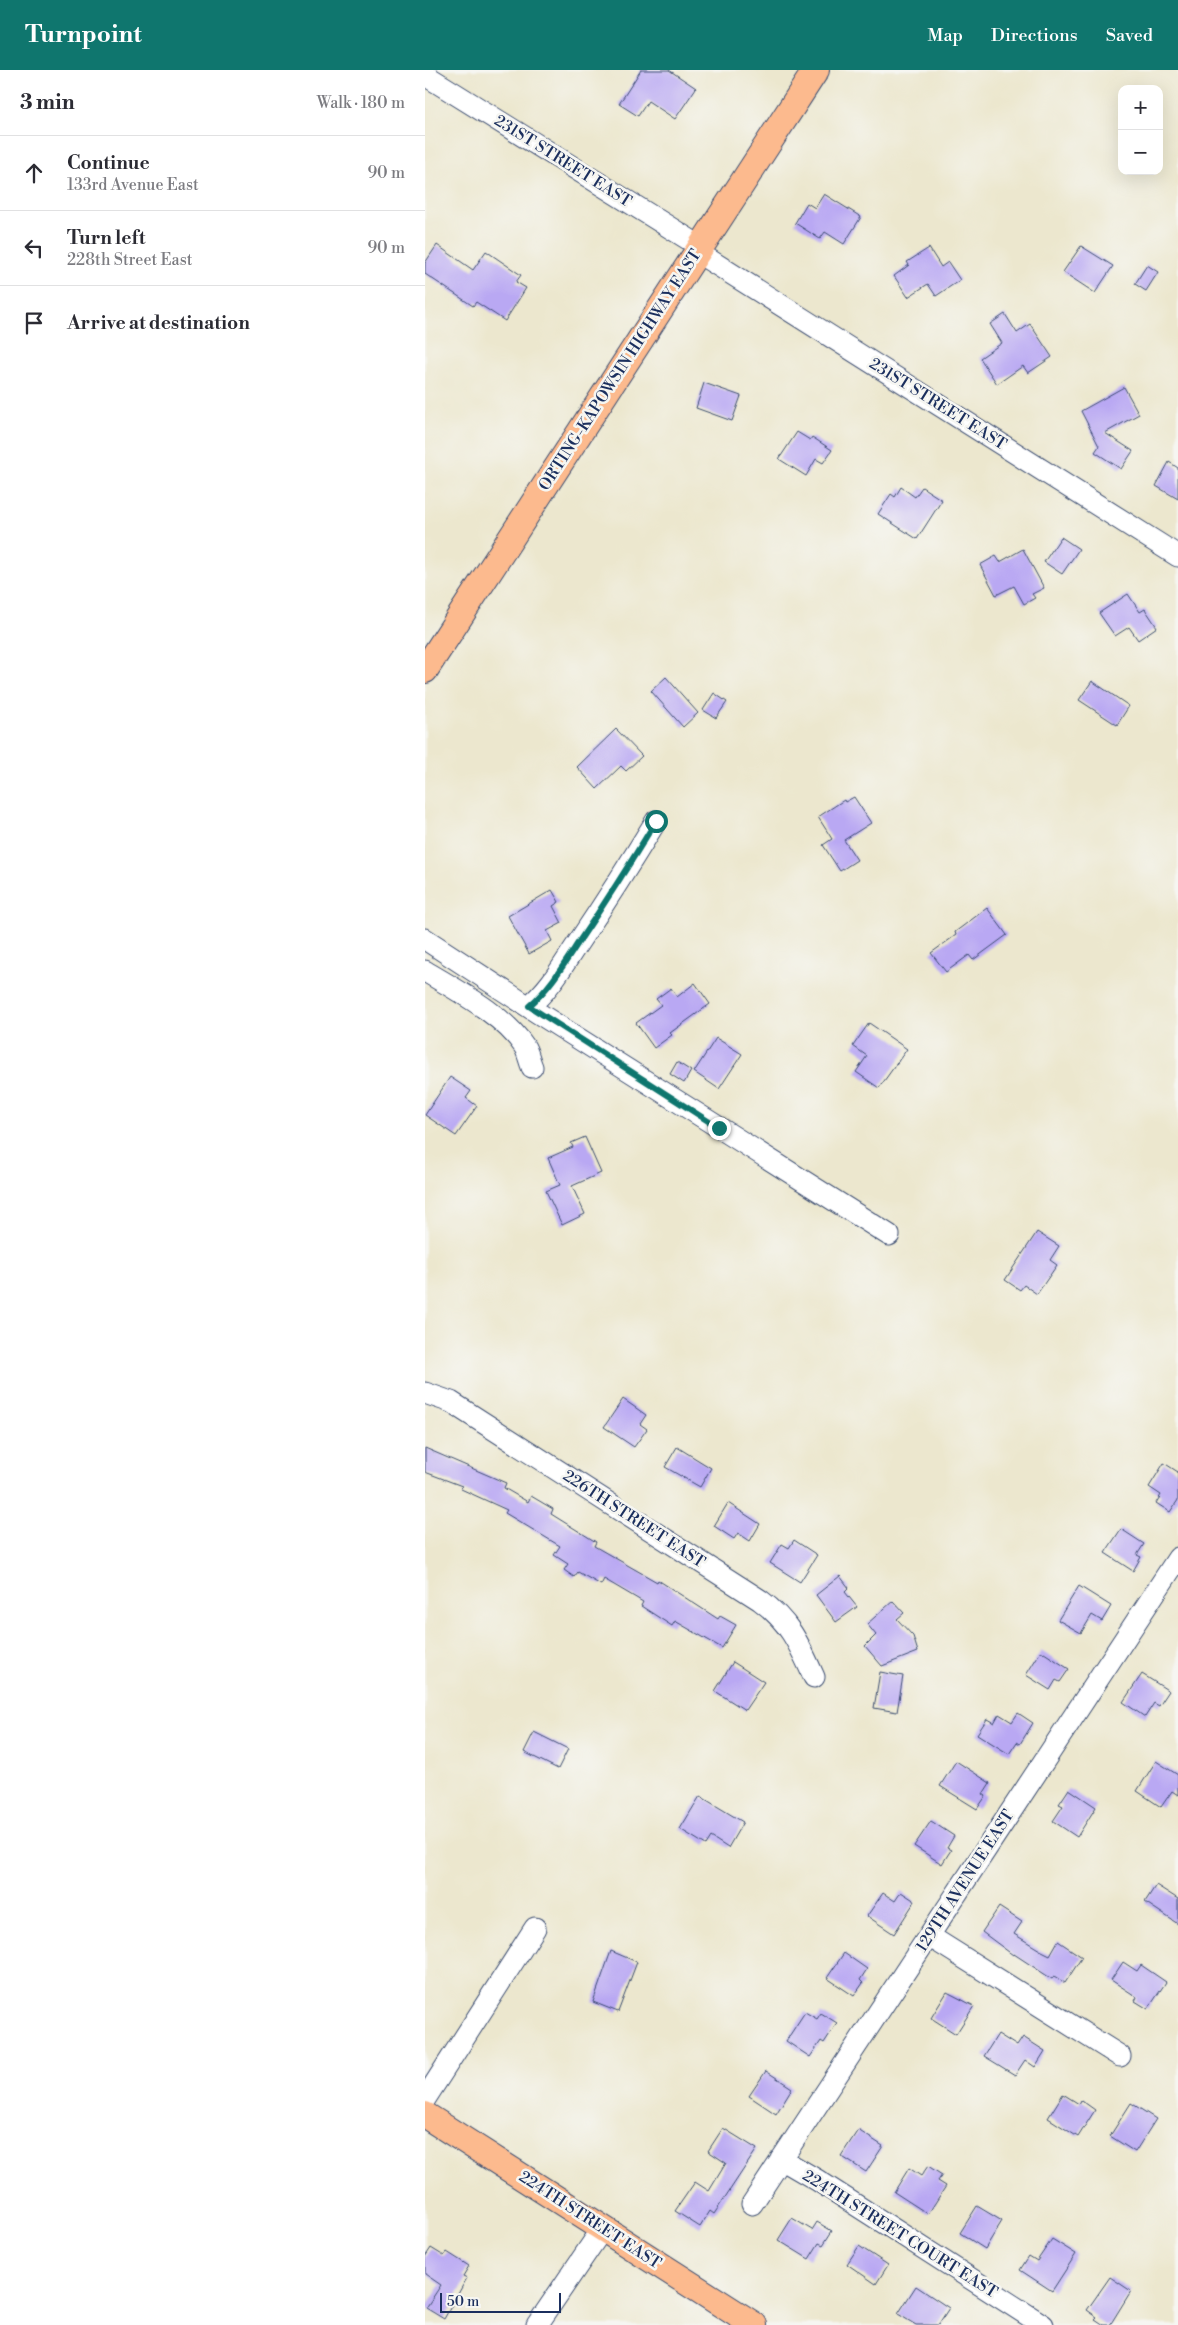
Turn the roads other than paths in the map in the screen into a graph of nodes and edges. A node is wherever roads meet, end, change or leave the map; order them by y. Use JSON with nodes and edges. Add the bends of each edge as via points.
{"nodes":[{"id":1,"x":816,"y":70,"type":"edge"},
{"id":2,"x":425,"y":75,"type":"edge"},
{"id":3,"x":699,"y":249,"type":"junction"},
{"id":4,"x":1178,"y":556,"type":"edge"},
{"id":5,"x":425,"y":670,"type":"edge"},
{"id":6,"x":656,"y":821,"type":"dead end"},
{"id":7,"x":425,"y":939,"type":"edge"},
{"id":8,"x":425,"y":971,"type":"edge"},
{"id":9,"x":529,"y":1006,"type":"junction"},
{"id":10,"x":532,"y":1068,"type":"dead end"},
{"id":11,"x":889,"y":1235,"type":"dead end"},
{"id":12,"x":425,"y":1393,"type":"edge"},
{"id":13,"x":1178,"y":1558,"type":"edge"},
{"id":14,"x":814,"y":1677,"type":"dead end"},
{"id":15,"x":535,"y":1928,"type":"dead end"},
{"id":16,"x":929,"y":1936,"type":"junction"},
{"id":17,"x":1120,"y":2056,"type":"dead end"},
{"id":18,"x":425,"y":2099,"type":"edge"},
{"id":19,"x":425,"y":2115,"type":"edge"},
{"id":20,"x":781,"y":2159,"type":"junction"},
{"id":21,"x":752,"y":2204,"type":"dead end"},
{"id":22,"x":603,"y":2228,"type":"junction"},
{"id":23,"x":537,"y":2325,"type":"edge"},
{"id":24,"x":755,"y":2325,"type":"edge"},
{"id":25,"x":1043,"y":2325,"type":"edge"}],
"edges":[{"from":1,"to":3,"type":"main road","name":"ORTING-KAPOWSIN HIGHWAY EAST"},
{"from":2,"to":3,"type":"street","name":"231ST STREET EAST"},
{"from":3,"to":4,"type":"street","name":"231ST STREET EAST"},
{"from":3,"to":5,"type":"main road","name":"ORTING-KAPOWSIN HIGHWAY EAST"},
{"from":6,"to":9,"type":"street","via":[[559,971],[542,995]]},
{"from":7,"to":9,"type":"street"},
{"from":8,"to":10,"type":"street","via":[[464,994],[516,1035]]},
{"from":9,"to":11,"type":"street"},
{"from":12,"to":14,"type":"street","name":"226TH STREET EAST","via":[[451,1402],[760,1600],[788,1625]]},
{"from":13,"to":16,"type":"street","name":"129TH AVENUE EAST"},
{"from":15,"to":18,"type":"street"},
{"from":16,"to":17,"type":"street"},
{"from":16,"to":20,"type":"street","name":"129TH AVENUE EAST"},
{"from":19,"to":22,"type":"main road","name":"224TH STREET EAST"},
{"from":20,"to":21,"type":"street","name":"129TH AVENUE EAST"},
{"from":20,"to":25,"type":"street","name":"224TH STREET COURT EAST"},
{"from":22,"to":23,"type":"street"},
{"from":22,"to":24,"type":"main road","name":"224TH STREET EAST"}]}
